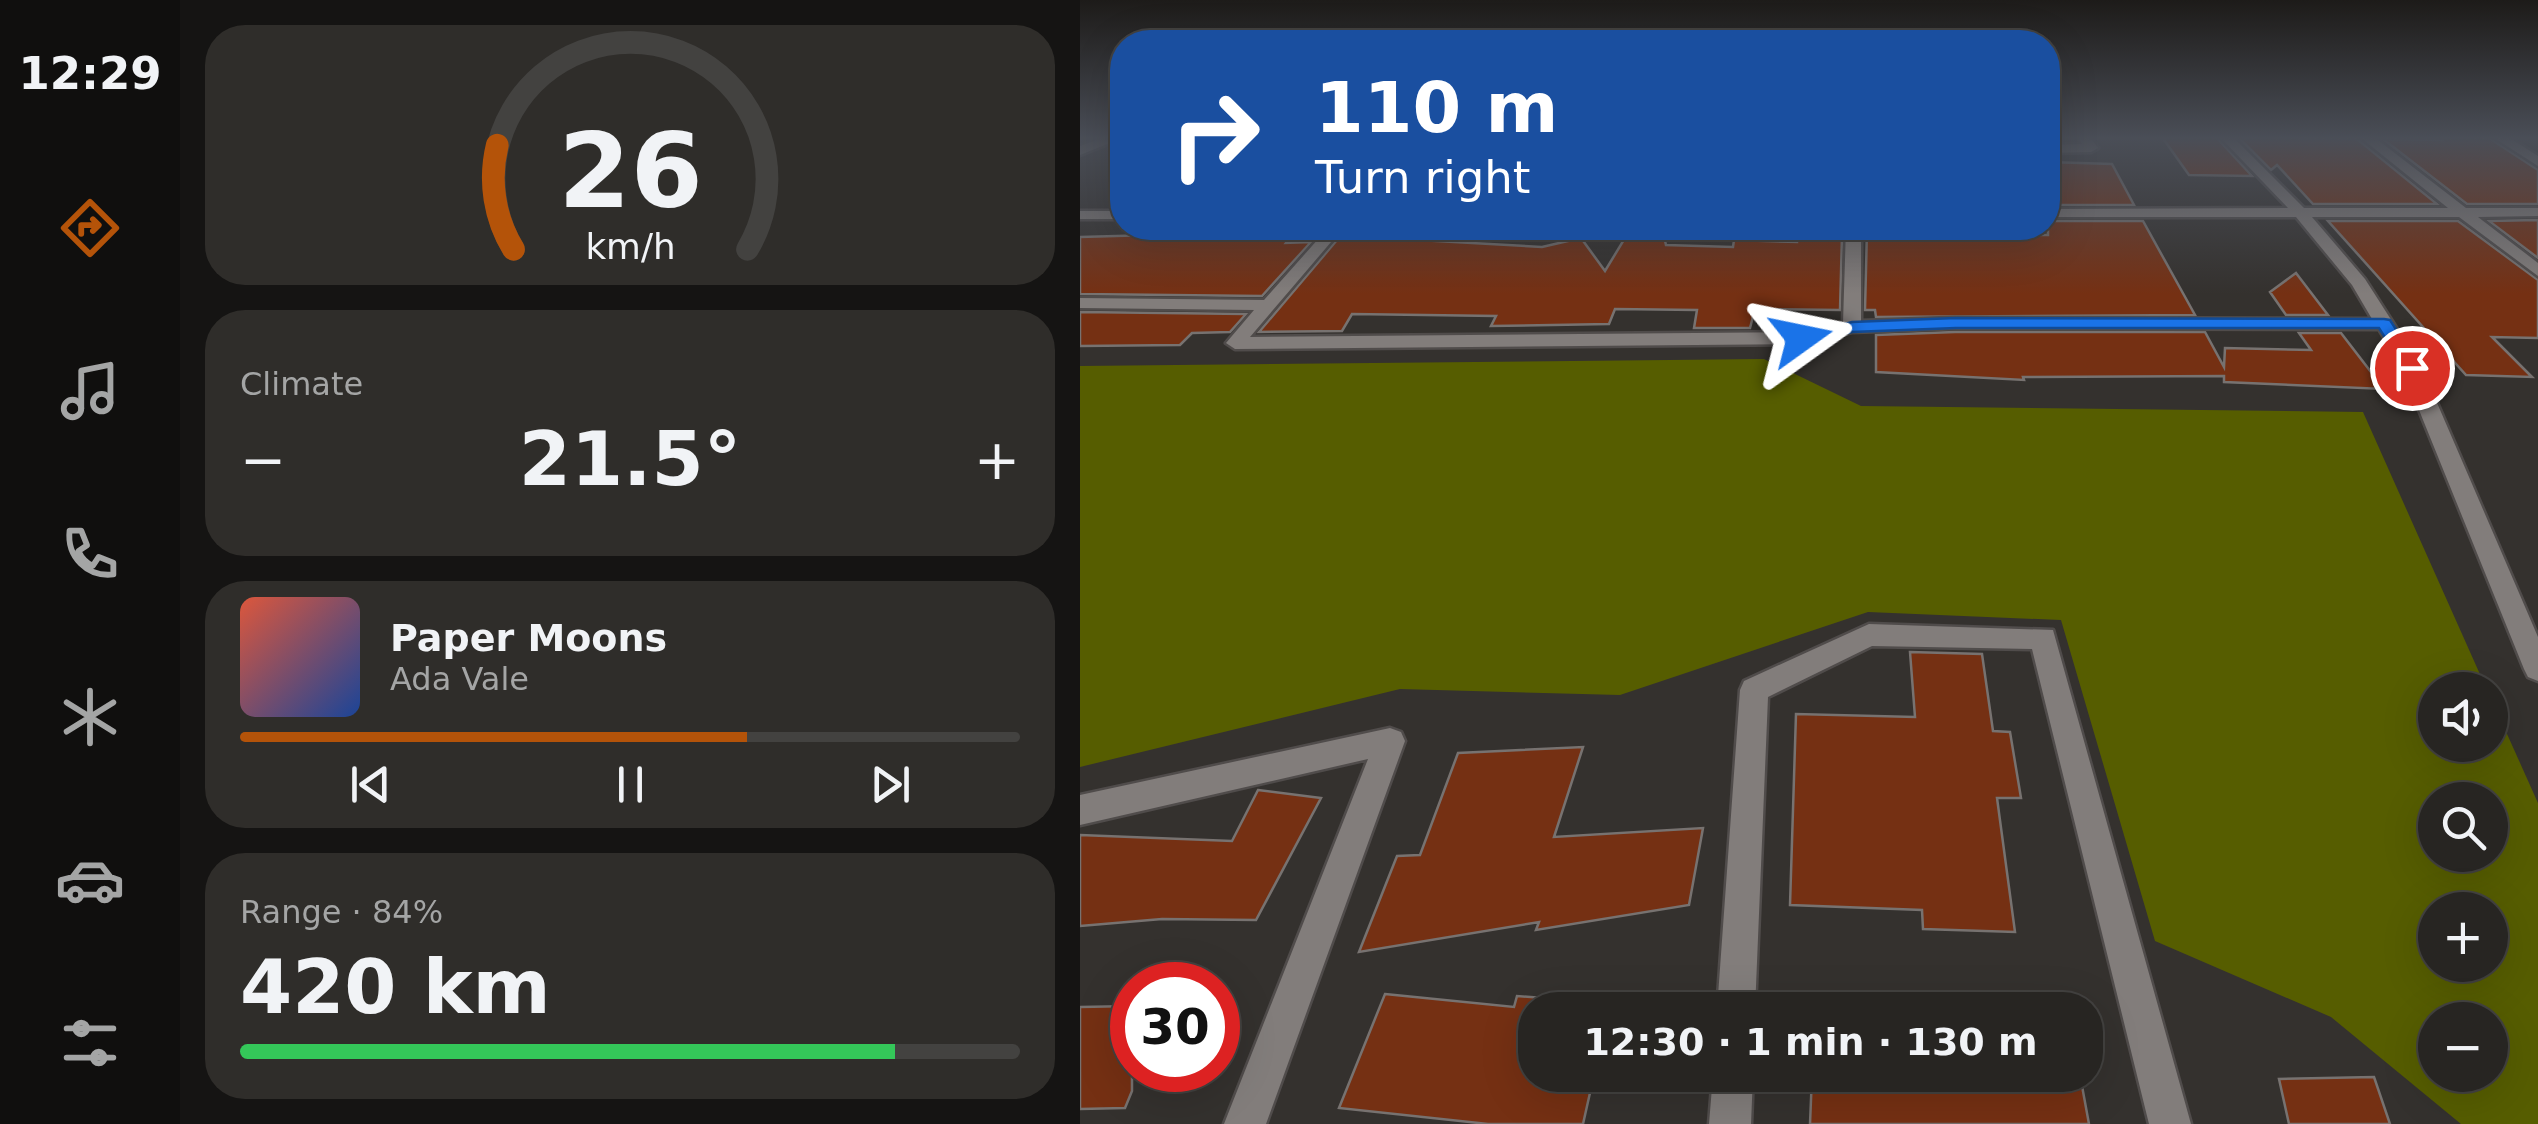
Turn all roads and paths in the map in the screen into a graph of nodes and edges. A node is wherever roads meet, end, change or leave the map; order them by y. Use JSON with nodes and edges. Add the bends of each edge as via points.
{"nodes":[{"id":1,"x":2276,"y":189,"type":"edge"},
{"id":2,"x":2432,"y":189,"type":"edge"},
{"id":3,"x":2298,"y":212,"type":"junction"},
{"id":4,"x":2538,"y":212,"type":"edge"},
{"id":5,"x":2060,"y":213,"type":"edge"},
{"id":6,"x":2462,"y":213,"type":"junction"},
{"id":7,"x":1080,"y":215,"type":"edge"},
{"id":8,"x":1110,"y":215,"type":"edge"},
{"id":9,"x":1326,"y":240,"type":"edge"},
{"id":10,"x":1854,"y":240,"type":"edge"},
{"id":11,"x":2538,"y":271,"type":"edge"},
{"id":12,"x":1080,"y":303,"type":"edge"},
{"id":13,"x":1269,"y":305,"type":"junction"},
{"id":14,"x":2384,"y":324,"type":"junction"},
{"id":15,"x":1852,"y":327,"type":"junction"},
{"id":16,"x":2538,"y":670,"type":"edge"},
{"id":17,"x":1080,"y":810,"type":"edge"},
{"id":18,"x":1737,"y":992,"type":"edge"},
{"id":19,"x":1732,"y":1092,"type":"edge"},
{"id":20,"x":1245,"y":1124,"type":"edge"},
{"id":21,"x":1730,"y":1124,"type":"edge"},
{"id":22,"x":2170,"y":1124,"type":"edge"}],
"edges":[{"from":1,"to":3,"type":"street"},
{"from":2,"to":6,"type":"street"},
{"from":3,"to":5,"type":"street"},
{"from":3,"to":6,"type":"street"},
{"from":3,"to":14,"type":"street","via":[[2359,283]]},
{"from":4,"to":6,"type":"street"},
{"from":6,"to":11,"type":"street"},
{"from":7,"to":8,"type":"street"},
{"from":9,"to":13,"type":"street"},
{"from":10,"to":15,"type":"street"},
{"from":12,"to":13,"type":"street"},
{"from":13,"to":15,"type":"street","via":[[1236,343],[1801,338]]},
{"from":14,"to":15,"type":"street"},
{"from":14,"to":16,"type":"street","via":[[2412,368]]},
{"from":17,"to":20,"type":"street","via":[[1390,741]]},
{"from":18,"to":22,"type":"street","via":[[1754,690],[1869,635],[2043,638]]},
{"from":19,"to":21,"type":"street"}]}
